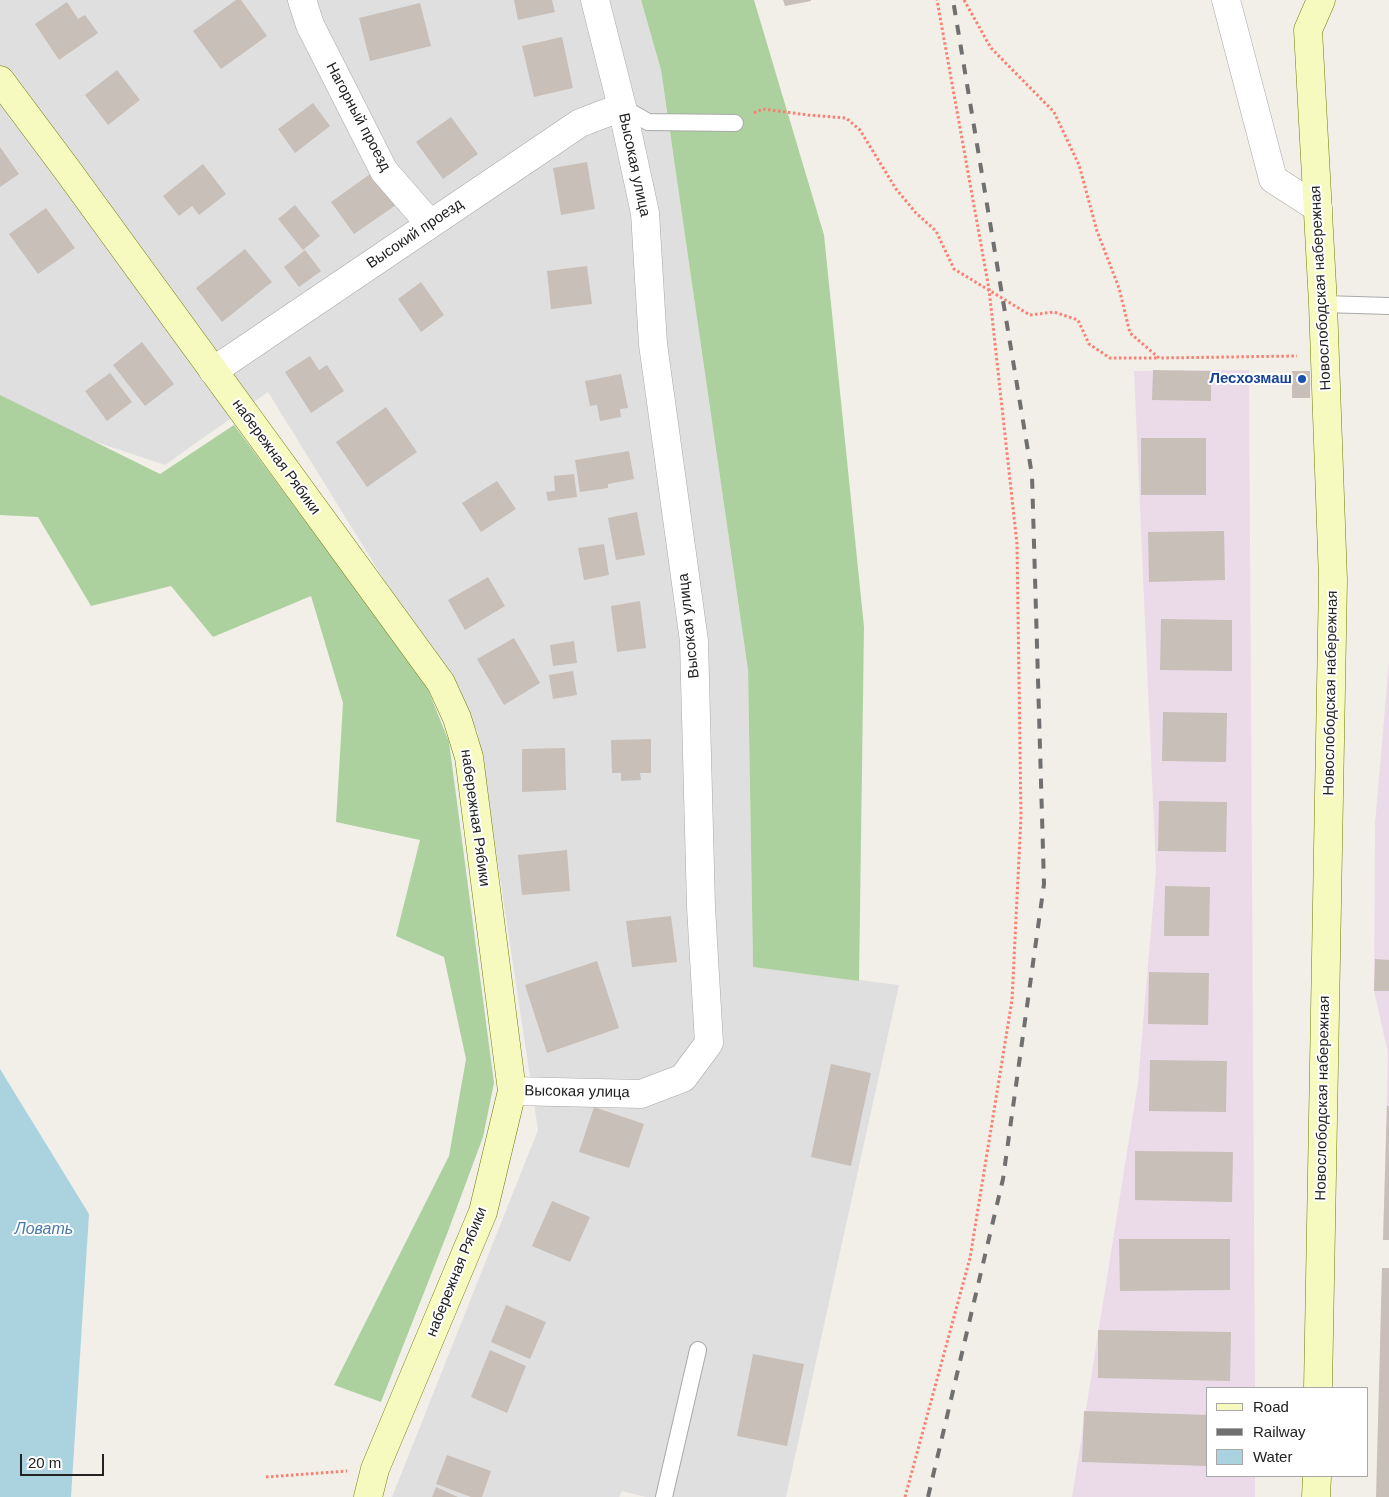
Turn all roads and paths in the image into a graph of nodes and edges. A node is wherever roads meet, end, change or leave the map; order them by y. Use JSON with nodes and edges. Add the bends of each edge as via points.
{"nodes":[{"id":1,"x":302,"y":0,"type":"edge"},
{"id":2,"x":595,"y":0,"type":"edge"},
{"id":3,"x":937,"y":0,"type":"edge"},
{"id":4,"x":964,"y":0,"type":"edge"},
{"id":5,"x":1226,"y":0,"type":"edge"},
{"id":6,"x":1320,"y":0,"type":"edge"},
{"id":7,"x":0,"y":80,"type":"edge"},
{"id":8,"x":622,"y":107,"type":"junction"},
{"id":9,"x":735,"y":124,"type":"joint"},
{"id":10,"x":1318,"y":208,"type":"junction"},
{"id":11,"x":430,"y":224,"type":"junction"},
{"id":12,"x":989,"y":289,"type":"junction"},
{"id":13,"x":1323,"y":304,"type":"junction"},
{"id":14,"x":1389,"y":306,"type":"edge"},
{"id":15,"x":1325,"y":355,"type":"junction"},
{"id":16,"x":1159,"y":358,"type":"junction"},
{"id":17,"x":213,"y":371,"type":"junction"},
{"id":18,"x":512,"y":1091,"type":"junction"},
{"id":19,"x":698,"y":1350,"type":"dead end"},
{"id":20,"x":1318,"y":1387,"type":"edge"},
{"id":21,"x":375,"y":1469,"type":"junction"},
{"id":22,"x":266,"y":1477,"type":"dead end"},
{"id":23,"x":1316,"y":1477,"type":"edge"},
{"id":24,"x":368,"y":1497,"type":"edge"},
{"id":25,"x":664,"y":1497,"type":"edge"},
{"id":26,"x":905,"y":1497,"type":"edge"},
{"id":27,"x":1316,"y":1497,"type":"edge"}],
"edges":[{"from":1,"to":11,"type":"street","name":"Нагорный проезд","via":[[310,25],[384,171]]},
{"from":2,"to":8,"type":"street","name":"Высокая улица"},
{"from":3,"to":12,"type":"path"},
{"from":4,"to":16,"type":"path","via":[[991,48],[1054,112],[1079,165],[1119,288],[1130,334]]},
{"from":5,"to":10,"type":"street","via":[[1273,179]]},
{"from":6,"to":10,"type":"street","name":"Новослободская набережная","via":[[1308,30]]},
{"from":7,"to":17,"type":"street","name":"набережная Рябики"},
{"from":8,"to":9,"type":"lane","via":[[648,122]]},
{"from":8,"to":11,"type":"street","name":"Высокий проезд","via":[[580,123]]},
{"from":8,"to":18,"type":"street","name":"Высокая улица","via":[[645,213],[652,344],[694,641],[700,907],[709,1043],[683,1078],[641,1094]]},
{"from":9,"to":12,"type":"path","via":[[763,109],[846,118],[860,130],[896,189],[936,231],[954,269]]},
{"from":10,"to":13,"type":"street","name":"Новослободская набережная"},
{"from":11,"to":17,"type":"street","name":"Высокий проезд"},
{"from":12,"to":16,"type":"path","via":[[1030,315],[1054,312],[1078,320],[1089,344],[1110,358]]},
{"from":12,"to":26,"type":"path","via":[[1017,544],[1021,817],[1012,1000],[970,1258]]},
{"from":13,"to":14,"type":"lane"},
{"from":13,"to":15,"type":"street","name":"Новослободская набережная"},
{"from":15,"to":16,"type":"path"},
{"from":15,"to":20,"type":"street","name":"Новослободская набережная","via":[[1333,580]]},
{"from":17,"to":18,"type":"street","name":"набережная Рябики","via":[[441,683],[457,718],[469,757]]},
{"from":18,"to":21,"type":"street","name":"набережная Рябики","via":[[483,1212]]},
{"from":19,"to":25,"type":"lane"},
{"from":21,"to":22,"type":"path"},
{"from":21,"to":24,"type":"street","name":"набережная Рябики"},
{"from":23,"to":27,"type":"street"}]}
